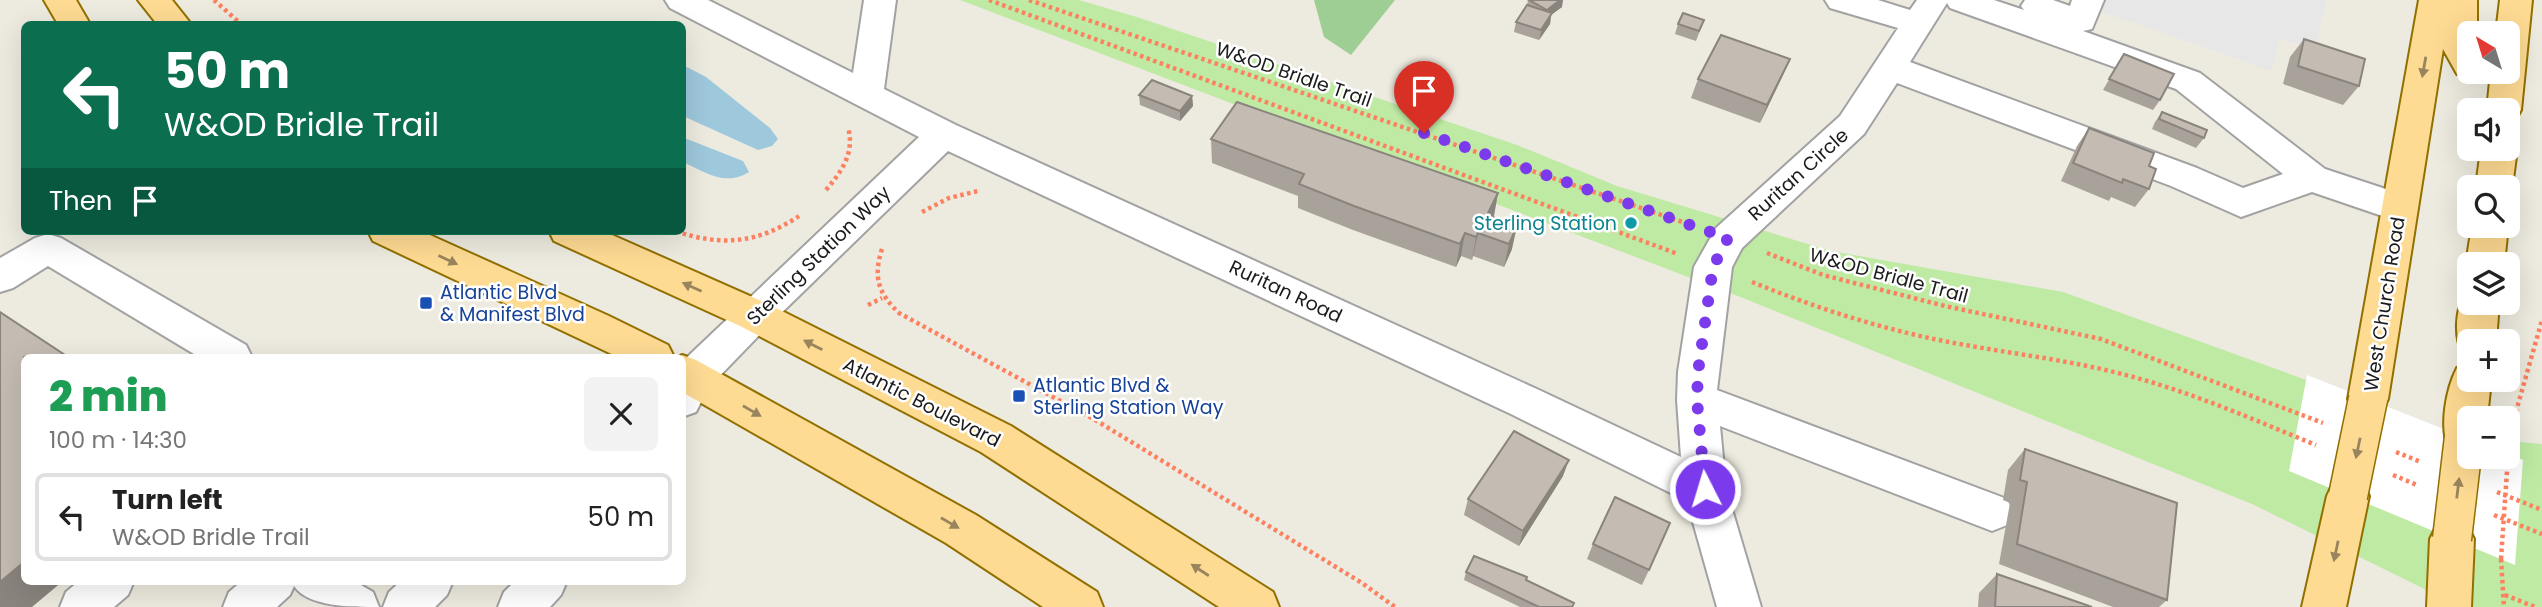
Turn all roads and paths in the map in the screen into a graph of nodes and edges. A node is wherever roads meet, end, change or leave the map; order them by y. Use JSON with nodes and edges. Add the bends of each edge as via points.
{"nodes":[{"id":1,"x":60,"y":0,"type":"edge"},
{"id":2,"x":154,"y":0,"type":"edge"},
{"id":3,"x":214,"y":0,"type":"edge"},
{"id":4,"x":681,"y":0,"type":"edge"},
{"id":5,"x":880,"y":0,"type":"edge"},
{"id":6,"x":989,"y":0,"type":"edge"},
{"id":7,"x":1029,"y":0,"type":"edge"},
{"id":8,"x":1841,"y":0,"type":"edge"},
{"id":9,"x":1961,"y":0,"type":"edge"},
{"id":10,"x":2020,"y":0,"type":"edge"},
{"id":11,"x":2088,"y":0,"type":"edge"},
{"id":12,"x":2435,"y":0,"type":"edge"},
{"id":13,"x":2461,"y":0,"type":"edge"},
{"id":14,"x":2516,"y":0,"type":"edge"},
{"id":15,"x":1925,"y":11,"type":"edge"},
{"id":16,"x":72,"y":21,"type":"edge"},
{"id":17,"x":172,"y":21,"type":"edge"},
{"id":18,"x":238,"y":21,"type":"edge"},
{"id":19,"x":2461,"y":21,"type":"edge"},
{"id":20,"x":1889,"y":67,"type":"junction"},
{"id":21,"x":2484,"y":84,"type":"edge"},
{"id":22,"x":866,"y":96,"type":"junction"},
{"id":23,"x":2495,"y":98,"type":"edge"},
{"id":24,"x":2505,"y":98,"type":"edge"},
{"id":25,"x":944,"y":134,"type":"junction"},
{"id":26,"x":998,"y":157,"type":"junction"},
{"id":27,"x":2312,"y":178,"type":"junction"},
{"id":28,"x":824,"y":194,"type":"dead end"},
{"id":29,"x":2400,"y":208,"type":"junction"},
{"id":30,"x":804,"y":212,"type":"dead end"},
{"id":31,"x":913,"y":218,"type":"dead end"},
{"id":32,"x":686,"y":234,"type":"edge"},
{"id":33,"x":395,"y":235,"type":"edge"},
{"id":34,"x":576,"y":235,"type":"edge"},
{"id":35,"x":890,"y":240,"type":"dead end"},
{"id":36,"x":1721,"y":252,"type":"junction"},
{"id":37,"x":0,"y":277,"type":"edge"},
{"id":38,"x":882,"y":298,"type":"junction"},
{"id":39,"x":868,"y":305,"type":"dead end"},
{"id":40,"x":754,"y":315,"type":"junction"},
{"id":41,"x":2542,"y":320,"type":"edge"},
{"id":42,"x":227,"y":354,"type":"edge"},
{"id":43,"x":648,"y":354,"type":"edge"},
{"id":44,"x":686,"y":382,"type":"edge"},
{"id":45,"x":686,"y":384,"type":"edge"},
{"id":46,"x":2470,"y":392,"type":"edge"},
{"id":47,"x":1697,"y":400,"type":"junction"},
{"id":48,"x":2518,"y":406,"type":"edge"},
{"id":49,"x":2324,"y":423,"type":"dead end"},
{"id":50,"x":2322,"y":447,"type":"dead end"},
{"id":51,"x":2388,"y":449,"type":"dead end"},
{"id":52,"x":2427,"y":464,"type":"dead end"},
{"id":53,"x":2507,"y":469,"type":"edge"},
{"id":54,"x":2387,"y":473,"type":"dead end"},
{"id":55,"x":2426,"y":488,"type":"dead end"},
{"id":56,"x":1705,"y":489,"type":"junction"},
{"id":57,"x":2491,"y":489,"type":"dead end"},
{"id":58,"x":2542,"y":510,"type":"edge"},
{"id":59,"x":1992,"y":512,"type":"dead end"},
{"id":60,"x":2490,"y":513,"type":"dead end"},
{"id":61,"x":2542,"y":534,"type":"edge"},
{"id":62,"x":107,"y":585,"type":"edge"},
{"id":63,"x":270,"y":585,"type":"edge"},
{"id":64,"x":321,"y":585,"type":"edge"},
{"id":65,"x":426,"y":585,"type":"edge"},
{"id":66,"x":541,"y":585,"type":"edge"},
{"id":67,"x":2505,"y":595,"type":"junction"},
{"id":68,"x":82,"y":607,"type":"edge"},
{"id":69,"x":245,"y":607,"type":"edge"},
{"id":70,"x":357,"y":607,"type":"edge"},
{"id":71,"x":405,"y":607,"type":"edge"},
{"id":72,"x":520,"y":607,"type":"edge"},
{"id":73,"x":1081,"y":607,"type":"edge"},
{"id":74,"x":1257,"y":607,"type":"edge"},
{"id":75,"x":1395,"y":607,"type":"edge"},
{"id":76,"x":1739,"y":607,"type":"edge"},
{"id":77,"x":2324,"y":607,"type":"edge"},
{"id":78,"x":2449,"y":607,"type":"edge"},
{"id":79,"x":2504,"y":607,"type":"edge"},
{"id":80,"x":2535,"y":607,"type":"edge"}],
"edges":[{"from":1,"to":16,"type":"main road"},
{"from":2,"to":17,"type":"main road"},
{"from":3,"to":18,"type":"path"},
{"from":4,"to":22,"type":"street","name":"Ruritan Road"},
{"from":5,"to":22,"type":"street"},
{"from":6,"to":36,"type":"path"},
{"from":7,"to":36,"type":"path","name":"W&OD Bridle Trail"},
{"from":8,"to":15,"type":"street"},
{"from":9,"to":27,"type":"street","via":[[2188,81]]},
{"from":10,"to":11,"type":"street","via":[[2080,21]]},
{"from":12,"to":29,"type":"main road","name":"West Church Road","one_way":true},
{"from":13,"to":19,"type":"main road"},
{"from":14,"to":24,"type":"main road"},
{"from":15,"to":20,"type":"street","name":"Ruritan Circle"},
{"from":20,"to":27,"type":"street","via":[[2184,177],[2241,203]]},
{"from":20,"to":36,"type":"street","name":"Ruritan Circle","via":[[1852,125]]},
{"from":21,"to":23,"type":"main road"},
{"from":22,"to":25,"type":"street","name":"Ruritan Road"},
{"from":22,"to":28,"type":"path","via":[[840,115],[852,139],[846,165]]},
{"from":25,"to":26,"type":"street","name":"Ruritan Road"},
{"from":25,"to":40,"type":"street","name":"Sterling Station Way"},
{"from":26,"to":31,"type":"path","via":[[986,190],[936,202]]},
{"from":26,"to":56,"type":"street","name":"Ruritan Road"},
{"from":27,"to":29,"type":"street"},
{"from":29,"to":77,"type":"main road","name":"West Church Road","one_way":true,"bridge":true,"via":[[2368,400]]},
{"from":30,"to":32,"type":"path","via":[[747,243],[714,242]]},
{"from":33,"to":43,"type":"main road","one_way":true},
{"from":40,"to":34,"type":"main road","name":"Atlantic Boulevard","one_way":true},
{"from":35,"to":38,"type":"path","via":[[877,262]]},
{"from":36,"to":47,"type":"street"},
{"from":36,"to":49,"type":"path","name":"W&OD Bridle Trail","via":[[2101,339]]},
{"from":36,"to":50,"type":"path","via":[[1822,310],[1935,340],[2125,375],[2180,391]]},
{"from":37,"to":42,"type":"street","via":[[48,248]]},
{"from":38,"to":39,"type":"path"},
{"from":38,"to":75,"type":"path","via":[[899,313],[1242,507]]},
{"from":40,"to":44,"type":"street","name":"Sterling Station Way"},
{"from":74,"to":40,"type":"main road","name":"Atlantic Boulevard","one_way":true,"via":[[996,439]]},
{"from":41,"to":48,"type":"path"},
{"from":45,"to":73,"type":"main road","one_way":true,"via":[[961,529]]},
{"from":78,"to":46,"type":"main road","one_way":true,"bridge":true},
{"from":47,"to":56,"type":"street"},
{"from":47,"to":59,"type":"street"},
{"from":51,"to":52,"type":"path"},
{"from":53,"to":67,"type":"path","bridge":true,"via":[[2501,559]]},
{"from":54,"to":55,"type":"path"},
{"from":56,"to":76,"type":"street"},
{"from":57,"to":58,"type":"path"},
{"from":60,"to":61,"type":"path"},
{"from":62,"to":68,"type":"street"},
{"from":63,"to":69,"type":"street"},
{"from":64,"to":70,"type":"street"},
{"from":65,"to":71,"type":"street"},
{"from":66,"to":72,"type":"street"},
{"from":67,"to":79,"type":"path"},
{"from":67,"to":80,"type":"path"}]}
